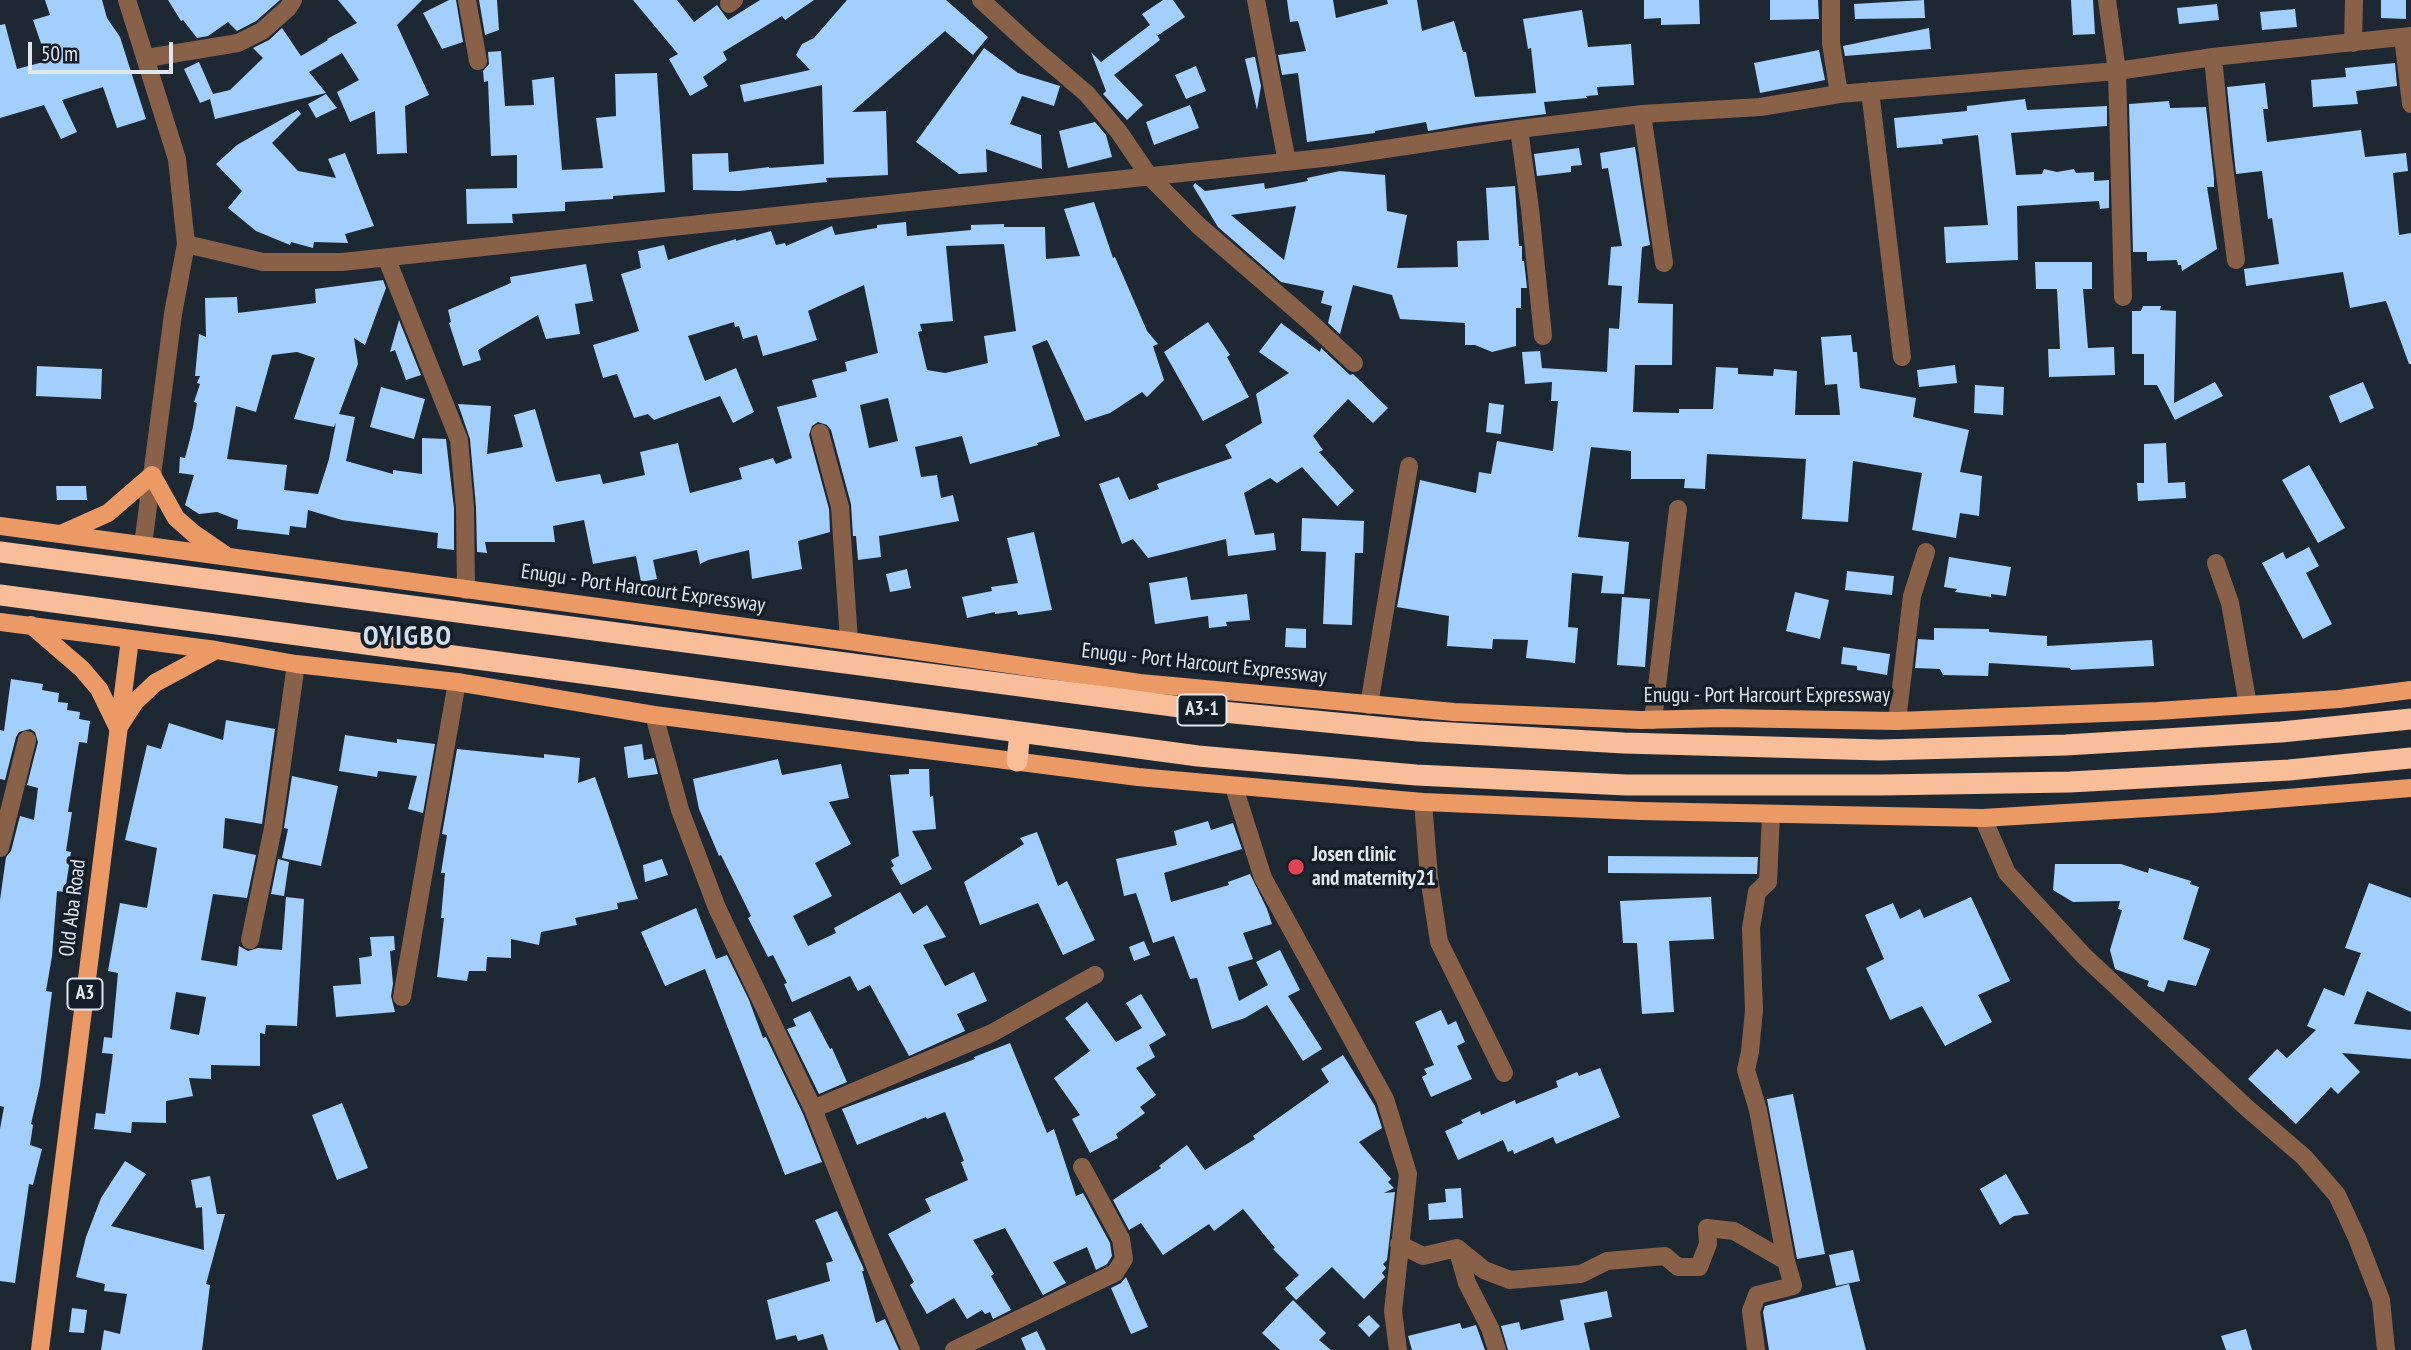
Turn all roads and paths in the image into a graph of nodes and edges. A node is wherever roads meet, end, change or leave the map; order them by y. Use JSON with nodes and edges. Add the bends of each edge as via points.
{"nodes":[{"id":1,"x":127,"y":0,"type":"edge"},
{"id":2,"x":293,"y":0,"type":"edge"},
{"id":3,"x":467,"y":0,"type":"edge"},
{"id":4,"x":981,"y":0,"type":"edge"},
{"id":5,"x":1256,"y":0,"type":"edge"},
{"id":6,"x":1831,"y":0,"type":"edge"},
{"id":7,"x":2107,"y":0,"type":"edge"},
{"id":8,"x":2354,"y":0,"type":"edge"},
{"id":9,"x":2407,"y":36,"type":"edge"},
{"id":10,"x":2353,"y":43,"type":"junction"},
{"id":11,"x":2213,"y":57,"type":"junction"},
{"id":12,"x":147,"y":58,"type":"junction"},
{"id":13,"x":478,"y":61,"type":"dead end"},
{"id":14,"x":2117,"y":71,"type":"junction"},
{"id":15,"x":1870,"y":91,"type":"junction"},
{"id":16,"x":1839,"y":93,"type":"junction"},
{"id":17,"x":2411,"y":104,"type":"edge"},
{"id":18,"x":1642,"y":114,"type":"junction"},
{"id":19,"x":1519,"y":129,"type":"junction"},
{"id":20,"x":1287,"y":162,"type":"junction"},
{"id":21,"x":1149,"y":176,"type":"junction"},
{"id":22,"x":186,"y":244,"type":"junction"},
{"id":23,"x":386,"y":257,"type":"junction"},
{"id":24,"x":2236,"y":260,"type":"dead end"},
{"id":25,"x":1664,"y":263,"type":"dead end"},
{"id":26,"x":2123,"y":297,"type":"dead end"},
{"id":27,"x":1543,"y":336,"type":"dead end"},
{"id":28,"x":1902,"y":357,"type":"dead end"},
{"id":29,"x":1354,"y":363,"type":"dead end"},
{"id":30,"x":820,"y":433,"type":"dead end"},
{"id":31,"x":1409,"y":466,"type":"dead end"},
{"id":32,"x":152,"y":475,"type":"junction"},
{"id":33,"x":1678,"y":509,"type":"dead end"},
{"id":34,"x":0,"y":526,"type":"edge"},
{"id":35,"x":61,"y":534,"type":"junction"},
{"id":36,"x":144,"y":545,"type":"junction"},
{"id":37,"x":0,"y":552,"type":"edge"},
{"id":38,"x":1927,"y":552,"type":"dead end"},
{"id":39,"x":229,"y":557,"type":"junction"},
{"id":40,"x":2216,"y":563,"type":"dead end"},
{"id":41,"x":466,"y":590,"type":"junction"},
{"id":42,"x":0,"y":595,"type":"edge"},
{"id":43,"x":0,"y":622,"type":"edge"},
{"id":44,"x":31,"y":625,"type":"junction"},
{"id":45,"x":130,"y":639,"type":"junction"},
{"id":46,"x":849,"y":641,"type":"junction"},
{"id":47,"x":216,"y":650,"type":"junction"},
{"id":48,"x":296,"y":664,"type":"junction"},
{"id":49,"x":457,"y":682,"type":"junction"},
{"id":50,"x":2411,"y":690,"type":"edge"},
{"id":51,"x":1369,"y":705,"type":"junction"},
{"id":52,"x":2248,"y":705,"type":"junction"},
{"id":53,"x":654,"y":715,"type":"junction"},
{"id":54,"x":2411,"y":719,"type":"edge"},
{"id":55,"x":1653,"y":720,"type":"junction"},
{"id":56,"x":1897,"y":721,"type":"junction"},
{"id":57,"x":118,"y":729,"type":"junction"},
{"id":58,"x":1020,"y":732,"type":"junction"},
{"id":59,"x":27,"y":740,"type":"dead end"},
{"id":60,"x":1880,"y":750,"type":"junction"},
{"id":61,"x":2411,"y":758,"type":"edge"},
{"id":62,"x":1017,"y":761,"type":"junction"},
{"id":63,"x":1880,"y":785,"type":"junction"},
{"id":64,"x":1234,"y":787,"type":"junction"},
{"id":65,"x":2411,"y":788,"type":"edge"},
{"id":66,"x":1423,"y":802,"type":"junction"},
{"id":67,"x":1771,"y":814,"type":"junction"},
{"id":68,"x":1983,"y":818,"type":"junction"},
{"id":69,"x":0,"y":848,"type":"edge"},
{"id":70,"x":250,"y":940,"type":"dead end"},
{"id":71,"x":1095,"y":975,"type":"dead end"},
{"id":72,"x":402,"y":997,"type":"dead end"},
{"id":73,"x":1504,"y":1073,"type":"dead end"},
{"id":74,"x":813,"y":1109,"type":"junction"},
{"id":75,"x":1082,"y":1167,"type":"dead end"},
{"id":76,"x":1399,"y":1244,"type":"junction"},
{"id":77,"x":1457,"y":1248,"type":"junction"},
{"id":78,"x":1786,"y":1261,"type":"junction"},
{"id":79,"x":40,"y":1350,"type":"edge"},
{"id":80,"x":911,"y":1350,"type":"edge"},
{"id":81,"x":954,"y":1350,"type":"edge"},
{"id":82,"x":1398,"y":1350,"type":"edge"},
{"id":83,"x":1497,"y":1350,"type":"edge"},
{"id":84,"x":1756,"y":1350,"type":"edge"},
{"id":85,"x":2386,"y":1350,"type":"edge"}],
"edges":[{"from":1,"to":12,"type":"street"},
{"from":2,"to":12,"type":"street","via":[[262,31],[238,43]]},
{"from":3,"to":13,"type":"street"},
{"from":4,"to":21,"type":"street","via":[[1087,94]]},
{"from":5,"to":20,"type":"street"},
{"from":6,"to":16,"type":"street","via":[[1831,43]]},
{"from":7,"to":14,"type":"street"},
{"from":8,"to":10,"type":"street"},
{"from":9,"to":10,"type":"street"},
{"from":9,"to":17,"type":"street"},
{"from":10,"to":11,"type":"street"},
{"from":11,"to":14,"type":"street"},
{"from":11,"to":24,"type":"street"},
{"from":12,"to":22,"type":"street","via":[[177,159]]},
{"from":14,"to":15,"type":"street"},
{"from":14,"to":26,"type":"street"},
{"from":15,"to":16,"type":"street"},
{"from":15,"to":28,"type":"street"},
{"from":16,"to":18,"type":"street","via":[[1760,107]]},
{"from":18,"to":19,"type":"street"},
{"from":18,"to":25,"type":"street"},
{"from":19,"to":20,"type":"street"},
{"from":19,"to":27,"type":"street"},
{"from":20,"to":21,"type":"street"},
{"from":21,"to":23,"type":"street"},
{"from":21,"to":29,"type":"street"},
{"from":22,"to":23,"type":"street","via":[[263,262]]},
{"from":22,"to":32,"type":"street"},
{"from":23,"to":41,"type":"street","via":[[459,440]]},
{"from":30,"to":46,"type":"street","via":[[840,507]]},
{"from":31,"to":51,"type":"street"},
{"from":32,"to":35,"type":"main road","via":[[108,513]]},
{"from":32,"to":36,"type":"street"},
{"from":32,"to":39,"type":"main road","via":[[176,517]]},
{"from":33,"to":55,"type":"street"},
{"from":34,"to":35,"type":"main road","name":"Enugu - Port Harcourt Expressway"},
{"from":35,"to":36,"type":"main road","name":"Enugu - Port Harcourt Expressway"},
{"from":36,"to":39,"type":"main road","name":"Enugu - Port Harcourt Expressway","number":"A3-1"},
{"from":37,"to":60,"type":"highway","name":"Enugu - Port Harcourt Expressway","number":"A3-1","via":[[1216,711],[1418,731]]},
{"from":38,"to":56,"type":"street","via":[[1912,596]]},
{"from":39,"to":41,"type":"main road","name":"Enugu - Port Harcourt Expressway","number":"A3-1"},
{"from":40,"to":52,"type":"street","via":[[2230,603]]},
{"from":41,"to":46,"type":"main road","name":"Enugu - Port Harcourt Expressway","number":"A3-1"},
{"from":42,"to":58,"type":"highway","number":"A3-1"},
{"from":43,"to":44,"type":"main road"},
{"from":44,"to":45,"type":"main road"},
{"from":44,"to":57,"type":"main road","via":[[99,689]]},
{"from":45,"to":47,"type":"main road"},
{"from":45,"to":57,"type":"main road","name":"Old Aba Road","number":"A3"},
{"from":46,"to":51,"type":"main road","name":"Enugu - Port Harcourt Expressway","number":"A3-1","via":[[1140,683]]},
{"from":47,"to":48,"type":"main road"},
{"from":47,"to":57,"type":"main road","via":[[155,684],[135,702]]},
{"from":48,"to":49,"type":"main road"},
{"from":48,"to":70,"type":"street","via":[[273,828]]},
{"from":49,"to":53,"type":"main road"},
{"from":49,"to":72,"type":"street"},
{"from":50,"to":52,"type":"main road","name":"Enugu - Port Harcourt Expressway","number":"A3-1"},
{"from":51,"to":55,"type":"main road","name":"Enugu - Port Harcourt Expressway","number":"A3-1"},
{"from":52,"to":56,"type":"main road","name":"Enugu - Port Harcourt Expressway","number":"A3-1"},
{"from":53,"to":62,"type":"main road"},
{"from":53,"to":74,"type":"street","via":[[680,810],[718,908]]},
{"from":54,"to":60,"type":"highway","name":"Enugu - Port Harcourt Expressway","number":"A3-1","via":[[2255,734]]},
{"from":55,"to":56,"type":"main road","name":"Enugu - Port Harcourt Expressway","number":"A3-1"},
{"from":57,"to":79,"type":"main road","name":"Old Aba Road","number":"A3"},
{"from":58,"to":62,"type":"highway"},
{"from":58,"to":63,"type":"highway","number":"A3-1","via":[[1198,756],[1416,775],[1626,785]]},
{"from":59,"to":69,"type":"street"},
{"from":60,"to":63,"type":"highway"},
{"from":61,"to":63,"type":"highway","number":"A3-1","via":[[2070,782]]},
{"from":62,"to":64,"type":"main road"},
{"from":64,"to":66,"type":"main road"},
{"from":64,"to":76,"type":"street","via":[[1264,878],[1385,1098],[1408,1174]]},
{"from":65,"to":68,"type":"main road"},
{"from":66,"to":67,"type":"main road"},
{"from":66,"to":73,"type":"street","via":[[1439,942]]},
{"from":67,"to":68,"type":"main road"},
{"from":67,"to":78,"type":"street","via":[[1768,882],[1757,892],[1751,928],[1754,1010],[1746,1070],[1758,1110]]},
{"from":68,"to":85,"type":"street","via":[[2007,873],[2067,938],[2304,1157],[2337,1195],[2381,1300]]},
{"from":71,"to":74,"type":"street","via":[[992,1034]]},
{"from":74,"to":80,"type":"street"},
{"from":75,"to":81,"type":"street","via":[[1121,1239],[1124,1259],[1115,1273]]},
{"from":76,"to":77,"type":"street","via":[[1423,1256]]},
{"from":76,"to":82,"type":"street","via":[[1393,1311]]},
{"from":77,"to":78,"type":"street","via":[[1484,1270],[1510,1280],[1581,1274],[1607,1261],[1665,1256],[1678,1267],[1699,1267],[1708,1244],[1707,1228],[1734,1231]]},
{"from":77,"to":83,"type":"street"},
{"from":78,"to":84,"type":"street","via":[[1793,1286],[1758,1296],[1751,1311]]}]}
